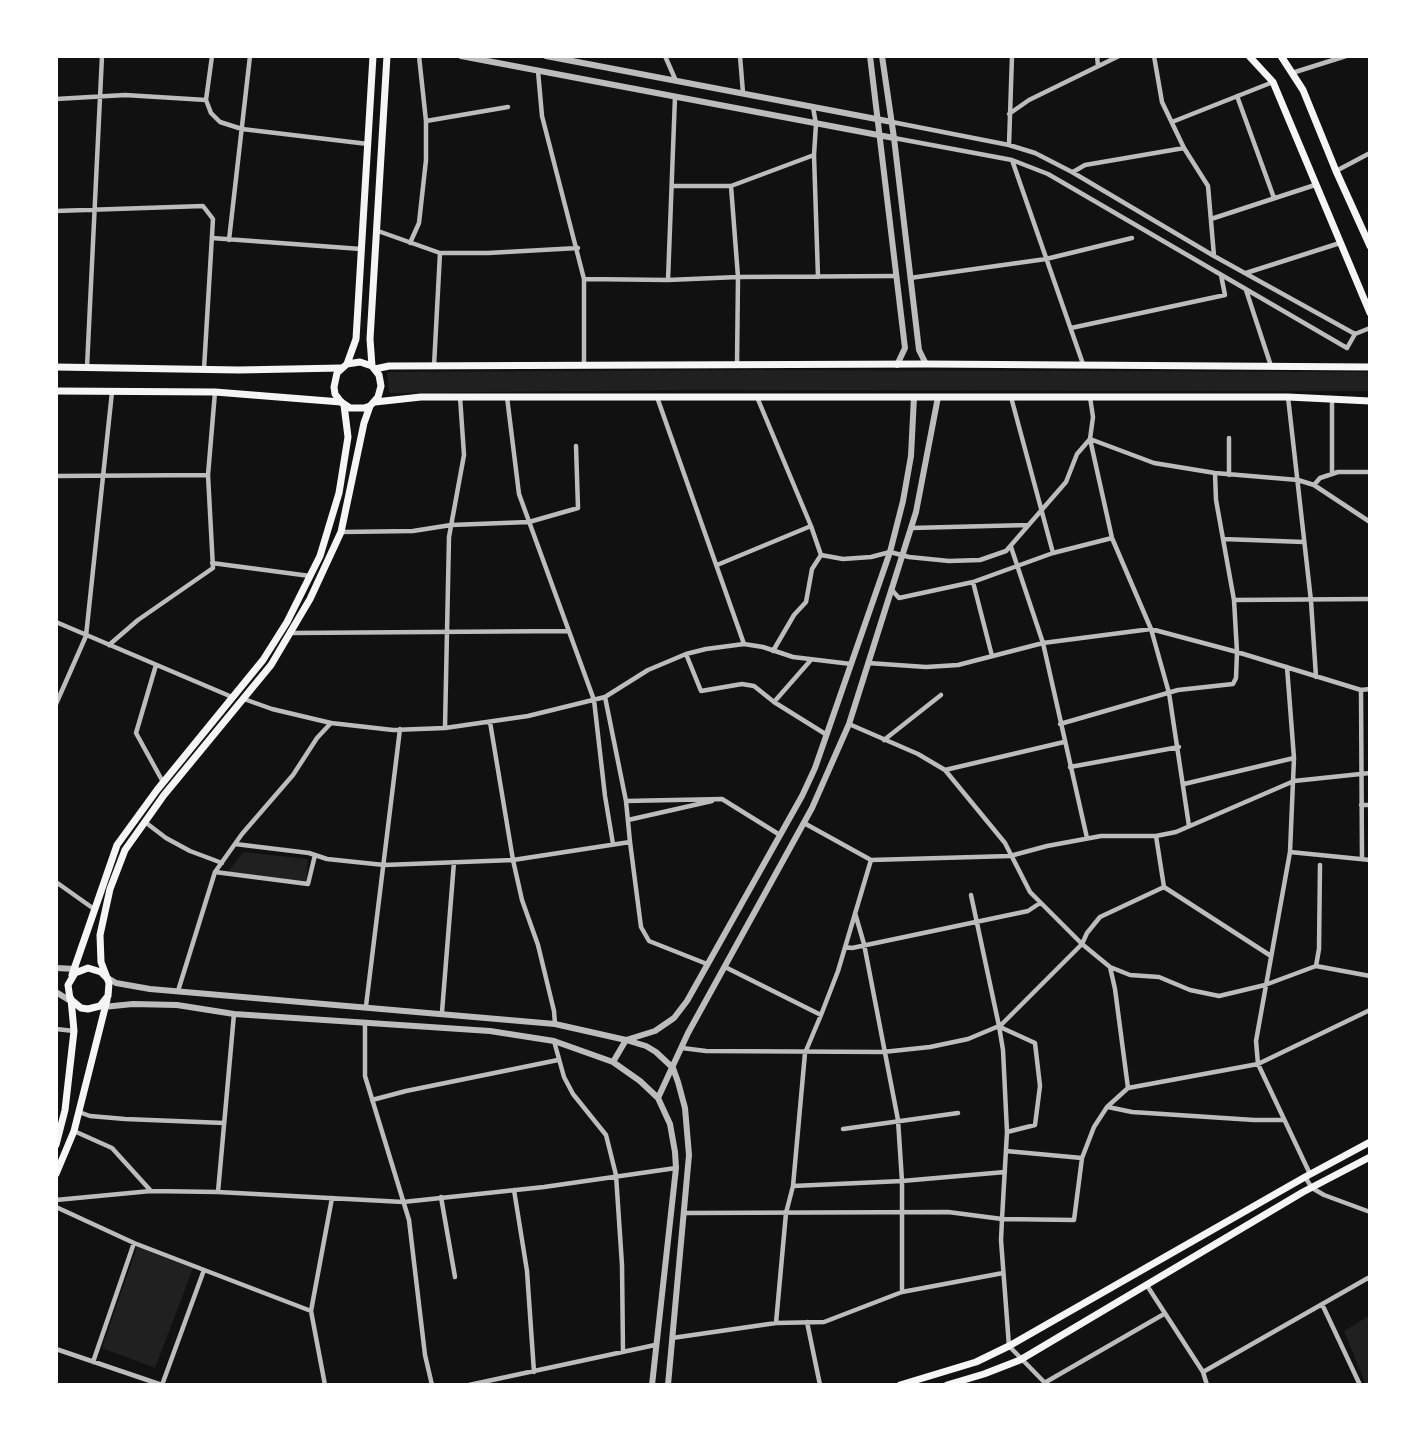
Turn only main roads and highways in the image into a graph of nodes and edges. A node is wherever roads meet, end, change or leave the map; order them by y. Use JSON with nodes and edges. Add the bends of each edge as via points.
{"nodes":[{"id":1,"x":373,"y":56,"type":"edge"},
{"id":2,"x":387,"y":56,"type":"edge"},
{"id":3,"x":1249,"y":56,"type":"edge"},
{"id":4,"x":1281,"y":56,"type":"edge"},
{"id":5,"x":1370,"y":246,"type":"edge"},
{"id":6,"x":1370,"y":313,"type":"edge"},
{"id":7,"x":344,"y":366,"type":"junction"},
{"id":8,"x":56,"y":367,"type":"edge"},
{"id":9,"x":1370,"y":367,"type":"edge"},
{"id":10,"x":374,"y":368,"type":"junction"},
{"id":11,"x":56,"y":391,"type":"edge"},
{"id":12,"x":1370,"y":401,"type":"edge"},
{"id":13,"x":343,"y":404,"type":"junction"},
{"id":14,"x":372,"y":404,"type":"junction"},
{"id":15,"x":78,"y":969,"type":"junction"},
{"id":16,"x":106,"y":977,"type":"junction"},
{"id":17,"x":108,"y":996,"type":"junction"},
{"id":18,"x":72,"y":1001,"type":"junction"},
{"id":19,"x":58,"y":1126,"type":"edge"},
{"id":20,"x":1370,"y":1142,"type":"edge"},
{"id":21,"x":56,"y":1145,"type":"edge"},
{"id":22,"x":1370,"y":1157,"type":"edge"},
{"id":23,"x":56,"y":1174,"type":"edge"},
{"id":24,"x":900,"y":1385,"type":"edge"},
{"id":25,"x":947,"y":1385,"type":"edge"}],
"edges":[{"from":1,"to":7,"type":"main road","via":[[356,339]]},
{"from":2,"to":10,"type":"main road","via":[[370,339]]},
{"from":3,"to":6,"type":"main road","via":[[1273,82]]},
{"from":4,"to":5,"type":"main road","via":[[1303,90]]},
{"from":7,"to":8,"type":"main road","via":[[204,370]]},
{"from":7,"to":10,"type":"main road","via":[[360,362]]},
{"from":7,"to":13,"type":"main road","via":[[334,380]]},
{"from":9,"to":10,"type":"main road"},
{"from":10,"to":14,"type":"main road","via":[[382,386]]},
{"from":11,"to":13,"type":"main road","via":[[215,392]]},
{"from":12,"to":14,"type":"main road","via":[[1287,397],[421,397]]},
{"from":13,"to":14,"type":"main road","via":[[357,409]]},
{"from":13,"to":15,"type":"main road","via":[[348,437],[339,493],[311,576],[263,660],[117,845]]},
{"from":14,"to":16,"type":"main road","via":[[341,532],[291,633],[271,665],[125,850],[100,935]]},
{"from":15,"to":16,"type":"main road","via":[[95,969]]},
{"from":15,"to":18,"type":"main road","via":[[68,992]]},
{"from":16,"to":17,"type":"main road"},
{"from":17,"to":18,"type":"main road","via":[[94,1009],[81,1008]]},
{"from":17,"to":23,"type":"main road","via":[[74,1131]]},
{"from":18,"to":19,"type":"main road","via":[[74,1031],[65,1110]]},
{"from":19,"to":21,"type":"main road"},
{"from":20,"to":24,"type":"main road","via":[[1009,1346],[976,1362]]},
{"from":22,"to":25,"type":"main road","via":[[1020,1360]]}]}
